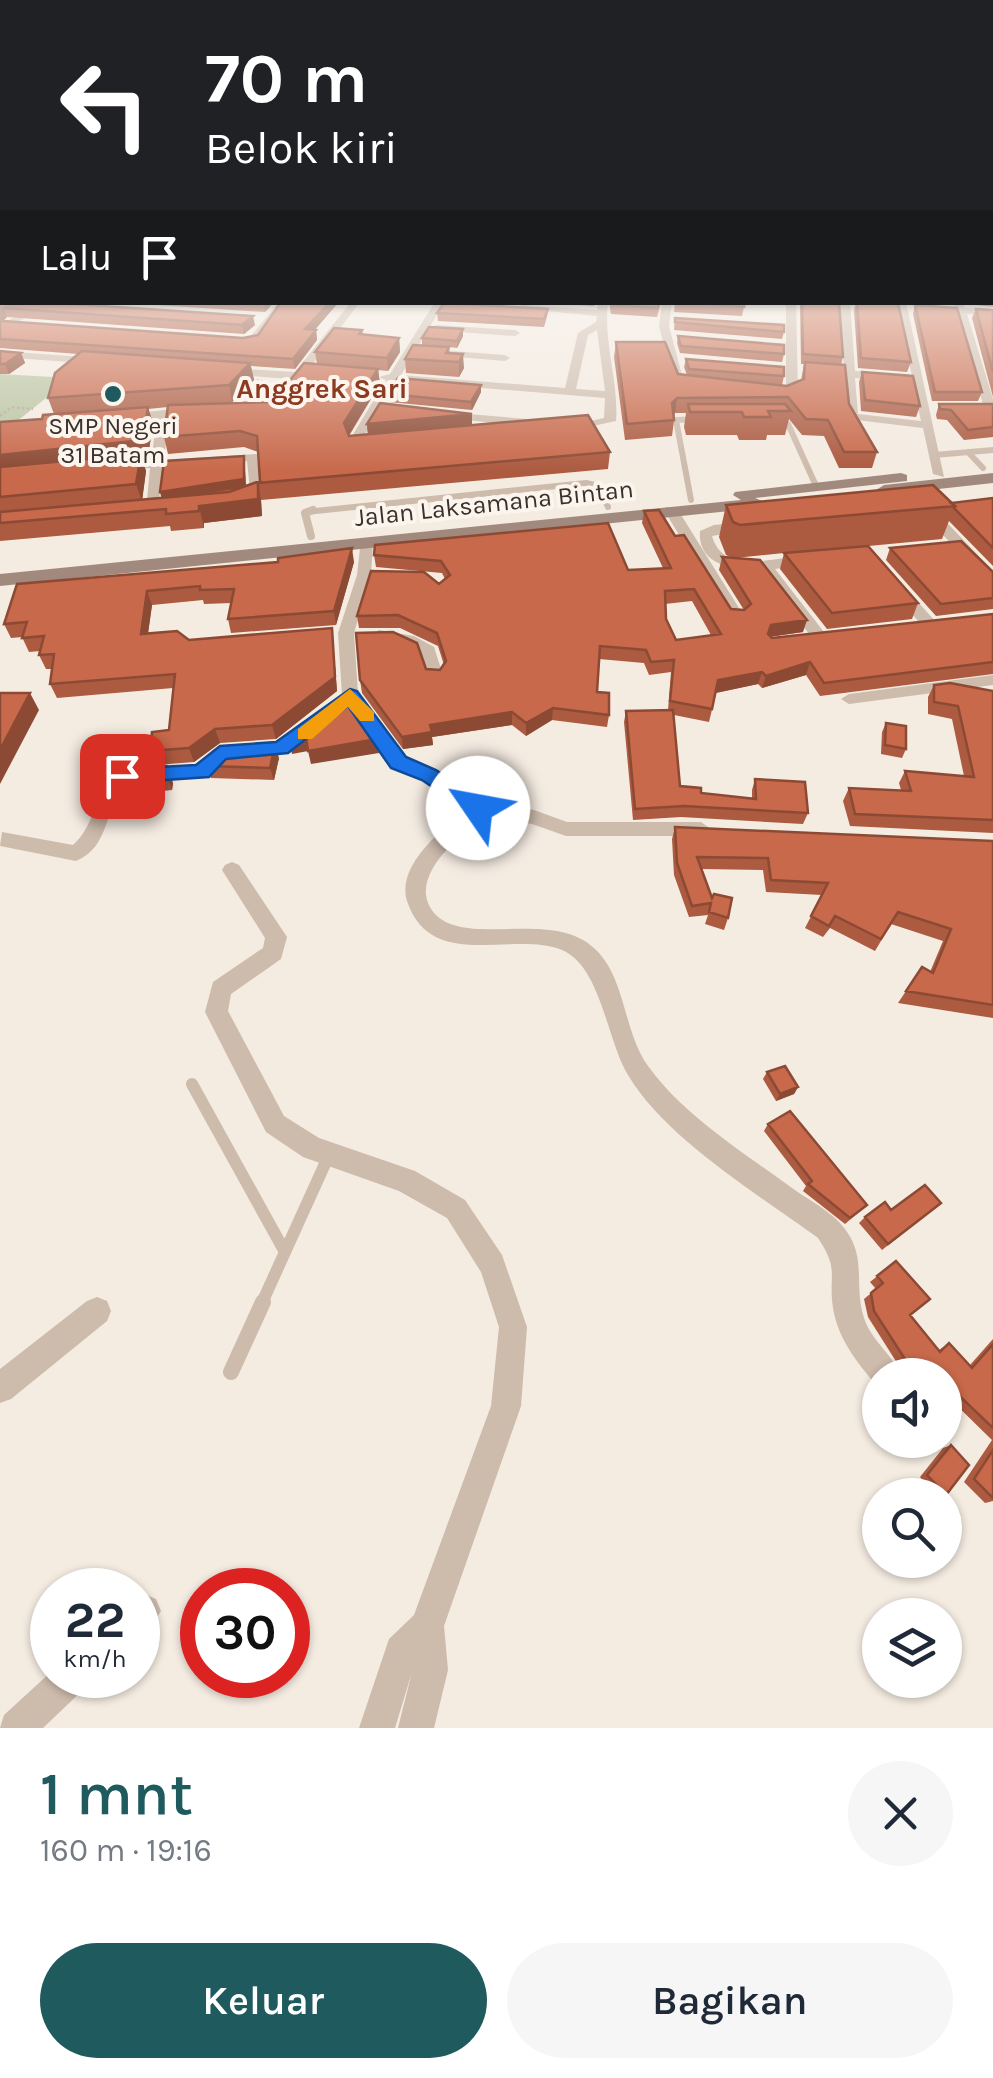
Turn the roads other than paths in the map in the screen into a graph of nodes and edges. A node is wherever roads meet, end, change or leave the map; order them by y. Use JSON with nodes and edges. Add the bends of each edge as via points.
{"nodes":[{"id":1,"x":34,"y":311,"type":"edge"},
{"id":2,"x":277,"y":311,"type":"edge"},
{"id":3,"x":349,"y":311,"type":"edge"},
{"id":4,"x":434,"y":311,"type":"edge"},
{"id":5,"x":523,"y":311,"type":"edge"},
{"id":6,"x":565,"y":311,"type":"edge"},
{"id":7,"x":665,"y":311,"type":"edge"},
{"id":8,"x":792,"y":311,"type":"edge"},
{"id":9,"x":844,"y":311,"type":"edge"},
{"id":10,"x":903,"y":311,"type":"edge"},
{"id":11,"x":962,"y":311,"type":"edge"},
{"id":12,"x":602,"y":313,"type":"edge"},
{"id":13,"x":251,"y":318,"type":"edge"},
{"id":14,"x":664,"y":318,"type":"junction"},
{"id":15,"x":270,"y":319,"type":"junction"},
{"id":16,"x":680,"y":319,"type":"edge"},
{"id":17,"x":26,"y":326,"type":"edge"},
{"id":18,"x":778,"y":326,"type":"edge"},
{"id":19,"x":794,"y":326,"type":"junction"},
{"id":20,"x":424,"y":327,"type":"junction"},
{"id":21,"x":515,"y":333,"type":"junction"},
{"id":22,"x":668,"y":336,"type":"junction"},
{"id":23,"x":686,"y":338,"type":"edge"},
{"id":24,"x":214,"y":340,"type":"edge"},
{"id":25,"x":776,"y":345,"type":"edge"},
{"id":26,"x":794,"y":346,"type":"junction"},
{"id":27,"x":410,"y":352,"type":"junction"},
{"id":28,"x":0,"y":354,"type":"edge"},
{"id":29,"x":506,"y":358,"type":"junction"},
{"id":30,"x":676,"y":360,"type":"junction"},
{"id":31,"x":113,"y":362,"type":"edge"},
{"id":32,"x":695,"y":362,"type":"edge"},
{"id":33,"x":773,"y":368,"type":"edge"},
{"id":34,"x":216,"y":370,"type":"edge"},
{"id":35,"x":792,"y":370,"type":"junction"},
{"id":36,"x":320,"y":373,"type":"edge"},
{"id":37,"x":301,"y":374,"type":"junction"},
{"id":38,"x":851,"y":374,"type":"junction"},
{"id":39,"x":374,"y":376,"type":"edge"},
{"id":40,"x":392,"y":377,"type":"junction"},
{"id":41,"x":918,"y":380,"type":"junction"},
{"id":42,"x":496,"y":384,"type":"junction"},
{"id":43,"x":713,"y":389,"type":"edge"},
{"id":44,"x":570,"y":391,"type":"junction"},
{"id":45,"x":763,"y":393,"type":"edge"},
{"id":46,"x":612,"y":395,"type":"junction"},
{"id":47,"x":280,"y":398,"type":"edge"},
{"id":48,"x":377,"y":408,"type":"junction"},
{"id":49,"x":925,"y":408,"type":"junction"},
{"id":50,"x":941,"y":408,"type":"edge"},
{"id":51,"x":974,"y":408,"type":"edge"},
{"id":52,"x":992,"y":408,"type":"edge"},
{"id":53,"x":396,"y":410,"type":"edge"},
{"id":54,"x":215,"y":412,"type":"edge"},
{"id":55,"x":164,"y":414,"type":"junction"},
{"id":56,"x":434,"y":414,"type":"edge"},
{"id":57,"x":116,"y":418,"type":"edge"},
{"id":58,"x":716,"y":419,"type":"edge"},
{"id":59,"x":768,"y":419,"type":"edge"},
{"id":60,"x":928,"y":425,"type":"junction"},
{"id":61,"x":566,"y":427,"type":"junction"},
{"id":62,"x":492,"y":434,"type":"edge"},
{"id":63,"x":379,"y":446,"type":"edge"},
{"id":64,"x":993,"y":450,"type":"edge"},
{"id":65,"x":968,"y":452,"type":"junction"},
{"id":66,"x":934,"y":455,"type":"junction"},
{"id":67,"x":156,"y":464,"type":"junction"},
{"id":68,"x":98,"y":468,"type":"edge"},
{"id":69,"x":990,"y":471,"type":"edge"},
{"id":70,"x":939,"y":474,"type":"junction"},
{"id":71,"x":817,"y":488,"type":"junction"},
{"id":72,"x":691,"y":500,"type":"junction"},
{"id":73,"x":233,"y":501,"type":"edge"},
{"id":74,"x":167,"y":507,"type":"edge"},
{"id":75,"x":608,"y":507,"type":"junction"},
{"id":76,"x":943,"y":507,"type":"edge"},
{"id":77,"x":151,"y":508,"type":"junction"},
{"id":78,"x":926,"y":509,"type":"junction"},
{"id":79,"x":132,"y":510,"type":"edge"},
{"id":80,"x":671,"y":510,"type":"junction"},
{"id":81,"x":908,"y":511,"type":"edge"},
{"id":82,"x":534,"y":519,"type":"junction"},
{"id":83,"x":761,"y":524,"type":"edge"},
{"id":84,"x":311,"y":536,"type":"junction"},
{"id":85,"x":366,"y":542,"type":"junction"},
{"id":86,"x":960,"y":544,"type":"junction"},
{"id":87,"x":942,"y":546,"type":"edge"},
{"id":88,"x":816,"y":559,"type":"edge"},
{"id":89,"x":986,"y":563,"type":"edge"},
{"id":90,"x":764,"y":564,"type":"junction"},
{"id":91,"x":0,"y":568,"type":"edge"},
{"id":92,"x":993,"y":579,"type":"edge"},
{"id":93,"x":0,"y":580,"type":"edge"},
{"id":94,"x":893,"y":583,"type":"edge"},
{"id":95,"x":736,"y":616,"type":"edge"},
{"id":96,"x":912,"y":628,"type":"edge"},
{"id":97,"x":325,"y":634,"type":"edge"},
{"id":98,"x":347,"y":635,"type":"junction"},
{"id":99,"x":839,"y":637,"type":"edge"},
{"id":100,"x":435,"y":676,"type":"edge"},
{"id":101,"x":993,"y":680,"type":"edge"},
{"id":102,"x":944,"y":688,"type":"junction"},
{"id":103,"x":993,"y":695,"type":"edge"},
{"id":104,"x":850,"y":699,"type":"dead end"},
{"id":105,"x":339,"y":704,"type":"junction"},
{"id":106,"x":478,"y":808,"type":"junction"},
{"id":107,"x":717,"y":830,"type":"edge"},
{"id":108,"x":2,"y":839,"type":"edge"},
{"id":109,"x":232,"y":870,"type":"dead end"},
{"id":110,"x":192,"y":1084,"type":"dead end"},
{"id":111,"x":329,"y":1154,"type":"junction"},
{"id":112,"x":285,"y":1252,"type":"junction"},
{"id":113,"x":98,"y":1311,"type":"dead end"},
{"id":114,"x":875,"y":1358,"type":"edge"},
{"id":115,"x":231,"y":1372,"type":"dead end"},
{"id":116,"x":0,"y":1388,"type":"edge"},
{"id":117,"x":427,"y":1626,"type":"junction"},
{"id":118,"x":49,"y":1698,"type":"edge"},
{"id":119,"x":17,"y":1728,"type":"edge"},
{"id":120,"x":377,"y":1728,"type":"edge"},
{"id":121,"x":416,"y":1728,"type":"edge"}],
"edges":[{"from":1,"to":17,"type":"street","via":[[7,324]]},
{"from":2,"to":15,"type":"street"},
{"from":3,"to":37,"type":"street"},
{"from":4,"to":20,"type":"street"},
{"from":5,"to":21,"type":"street"},
{"from":6,"to":12,"type":"street"},
{"from":7,"to":14,"type":"street"},
{"from":8,"to":19,"type":"street"},
{"from":9,"to":38,"type":"street"},
{"from":10,"to":41,"type":"street"},
{"from":11,"to":52,"type":"street"},
{"from":12,"to":44,"type":"street","via":[[582,333]]},
{"from":12,"to":46,"type":"street"},
{"from":13,"to":15,"type":"street"},
{"from":14,"to":16,"type":"street"},
{"from":14,"to":22,"type":"street"},
{"from":15,"to":24,"type":"street","via":[[253,340]]},
{"from":18,"to":19,"type":"street"},
{"from":19,"to":26,"type":"street"},
{"from":20,"to":21,"type":"street"},
{"from":20,"to":27,"type":"street"},
{"from":21,"to":29,"type":"street"},
{"from":22,"to":23,"type":"street"},
{"from":22,"to":30,"type":"street"},
{"from":25,"to":26,"type":"street"},
{"from":26,"to":35,"type":"street"},
{"from":27,"to":29,"type":"street"},
{"from":27,"to":40,"type":"street"},
{"from":28,"to":31,"type":"street"},
{"from":29,"to":42,"type":"street"},
{"from":30,"to":32,"type":"street"},
{"from":30,"to":43,"type":"street","via":[[680,384]]},
{"from":33,"to":35,"type":"street"},
{"from":34,"to":37,"type":"street"},
{"from":35,"to":38,"type":"street"},
{"from":35,"to":45,"type":"street","via":[[791,393]]},
{"from":36,"to":37,"type":"street"},
{"from":37,"to":47,"type":"street"},
{"from":38,"to":41,"type":"street"},
{"from":38,"to":60,"type":"street","via":[[853,418]]},
{"from":39,"to":40,"type":"street"},
{"from":40,"to":42,"type":"street"},
{"from":40,"to":48,"type":"street"},
{"from":41,"to":49,"type":"street"},
{"from":42,"to":44,"type":"street"},
{"from":44,"to":46,"type":"street"},
{"from":46,"to":61,"type":"street","via":[[610,421]]},
{"from":48,"to":53,"type":"street"},
{"from":48,"to":63,"type":"street","via":[[355,444]]},
{"from":49,"to":50,"type":"street"},
{"from":49,"to":60,"type":"street"},
{"from":51,"to":52,"type":"street"},
{"from":54,"to":55,"type":"street"},
{"from":55,"to":57,"type":"street"},
{"from":55,"to":67,"type":"street"},
{"from":56,"to":61,"type":"street"},
{"from":58,"to":72,"type":"lane","via":[[676,420]]},
{"from":59,"to":71,"type":"lane","via":[[788,424]]},
{"from":60,"to":66,"type":"street"},
{"from":61,"to":62,"type":"street"},
{"from":64,"to":65,"type":"lane"},
{"from":65,"to":66,"type":"lane"},
{"from":65,"to":69,"type":"lane"},
{"from":66,"to":70,"type":"street"},
{"from":67,"to":68,"type":"street"},
{"from":67,"to":73,"type":"street","via":[[253,456],[257,492]]},
{"from":67,"to":77,"type":"street"},
{"from":69,"to":70,"type":"main road","name":"Jalan Laksamana Bintan"},
{"from":69,"to":80,"type":"main road","name":"Jalan Laksamana Bintan"},
{"from":70,"to":71,"type":"main road","name":"Jalan Laksamana Bintan"},
{"from":71,"to":72,"type":"main road","name":"Jalan Laksamana Bintan"},
{"from":72,"to":75,"type":"main road","name":"Jalan Laksamana Bintan"},
{"from":74,"to":77,"type":"street"},
{"from":75,"to":82,"type":"main road","name":"Jalan Laksamana Bintan"},
{"from":75,"to":84,"type":"lane","via":[[599,486],[586,483],[309,510]]},
{"from":76,"to":78,"type":"street"},
{"from":77,"to":79,"type":"street"},
{"from":78,"to":81,"type":"street"},
{"from":78,"to":86,"type":"street"},
{"from":80,"to":82,"type":"main road","name":"Jalan Laksamana Bintan"},
{"from":80,"to":95,"type":"street"},
{"from":82,"to":84,"type":"main road","name":"Jalan Laksamana Bintan"},
{"from":82,"to":85,"type":"main road","name":"Jalan Laksamana Bintan"},
{"from":83,"to":90,"type":"street","via":[[714,529],[704,538],[722,564]]},
{"from":84,"to":91,"type":"main road","name":"Jalan Laksamana Bintan"},
{"from":85,"to":93,"type":"main road","name":"Jalan Laksamana Bintan"},
{"from":85,"to":98,"type":"street","via":[[373,574]]},
{"from":86,"to":87,"type":"street"},
{"from":86,"to":89,"type":"street"},
{"from":88,"to":90,"type":"street"},
{"from":89,"to":92,"type":"street"},
{"from":90,"to":99,"type":"street","via":[[813,640]]},
{"from":94,"to":96,"type":"street","via":[[939,625]]},
{"from":97,"to":98,"type":"street"},
{"from":98,"to":100,"type":"street","via":[[408,639],[428,650]]},
{"from":98,"to":105,"type":"street"},
{"from":101,"to":102,"type":"street"},
{"from":102,"to":103,"type":"street"},
{"from":102,"to":104,"type":"street"},
{"from":105,"to":106,"type":"street","via":[[399,762]]},
{"from":105,"to":108,"type":"street","via":[[280,748],[220,753],[207,771],[122,776],[107,792],[92,841],[76,853]]},
{"from":106,"to":107,"type":"street","via":[[594,833]]},
{"from":106,"to":114,"type":"street","via":[[418,878],[417,898],[430,921],[459,936],[570,942],[588,956],[640,1076],[678,1114],[827,1229],[843,1250],[851,1274],[850,1321]]},
{"from":109,"to":111,"type":"street","via":[[276,937],[272,953],[221,989],[216,1012],[275,1124]]},
{"from":110,"to":112,"type":"lane"},
{"from":111,"to":112,"type":"lane"},
{"from":111,"to":117,"type":"street","via":[[406,1180],[456,1209],[492,1265],[513,1327],[506,1406]]},
{"from":112,"to":115,"type":"lane"},
{"from":113,"to":116,"type":"street"},
{"from":117,"to":120,"type":"street","via":[[401,1652]]},
{"from":117,"to":121,"type":"street","via":[[430,1670]]},
{"from":118,"to":119,"type":"street"}]}
